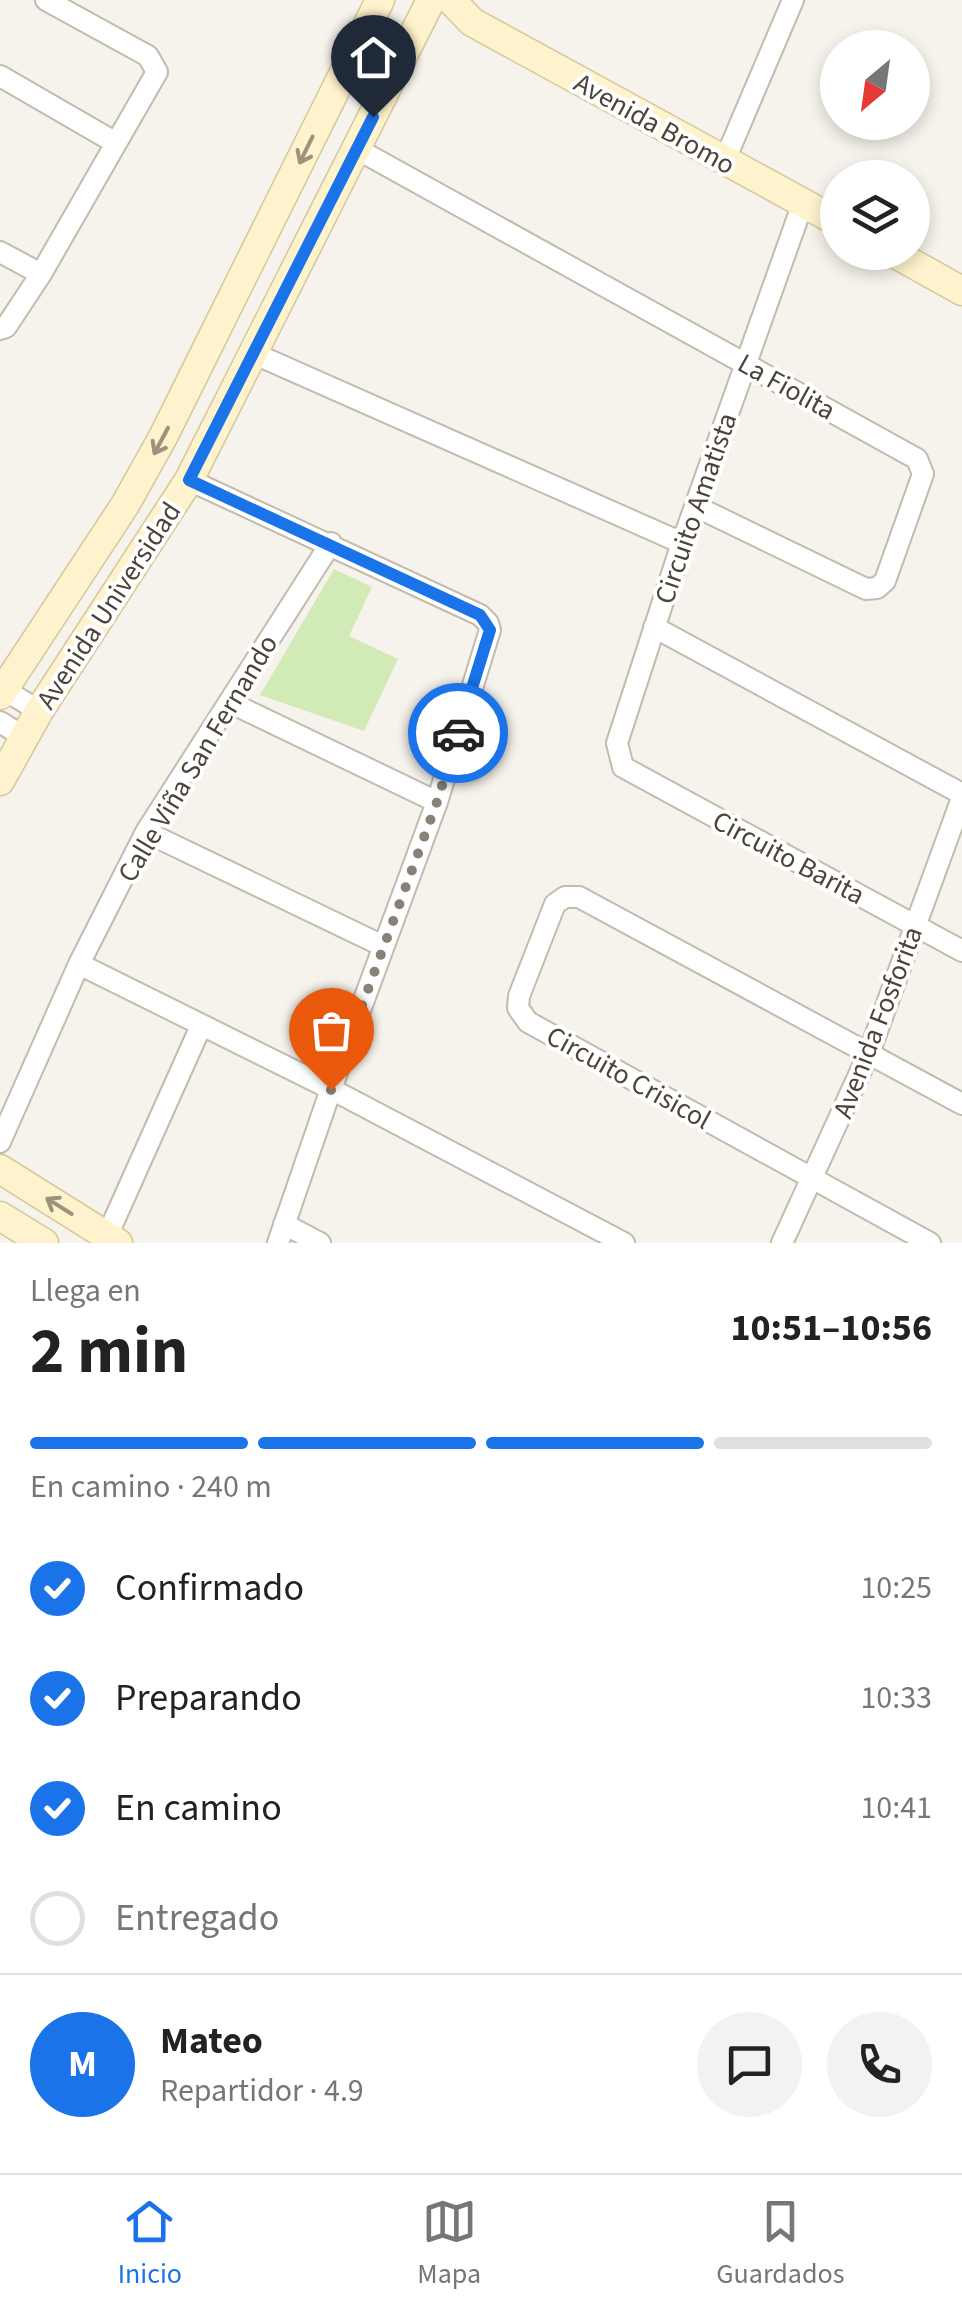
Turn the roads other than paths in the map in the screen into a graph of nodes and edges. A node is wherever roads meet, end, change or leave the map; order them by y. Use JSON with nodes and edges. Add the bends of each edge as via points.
{"nodes":[{"id":1,"x":46,"y":0,"type":"edge"},
{"id":2,"x":380,"y":0,"type":"edge"},
{"id":3,"x":452,"y":0,"type":"edge"},
{"id":4,"x":793,"y":0,"type":"edge"},
{"id":5,"x":68,"y":5,"type":"edge"},
{"id":6,"x":426,"y":10,"type":"edge"},
{"id":7,"x":472,"y":22,"type":"junction"},
{"id":8,"x":0,"y":76,"type":"edge"},
{"id":9,"x":116,"y":143,"type":"junction"},
{"id":10,"x":357,"y":149,"type":"junction"},
{"id":11,"x":724,"y":162,"type":"junction"},
{"id":12,"x":803,"y":203,"type":"junction"},
{"id":13,"x":820,"y":212,"type":"edge"},
{"id":14,"x":0,"y":252,"type":"edge"},
{"id":15,"x":924,"y":270,"type":"edge"},
{"id":16,"x":41,"y":274,"type":"junction"},
{"id":17,"x":962,"y":291,"type":"edge"},
{"id":18,"x":0,"y":330,"type":"edge"},
{"id":19,"x":255,"y":354,"type":"junction"},
{"id":20,"x":744,"y":363,"type":"junction"},
{"id":21,"x":189,"y":480,"type":"junction"},
{"id":22,"x":695,"y":506,"type":"junction"},
{"id":23,"x":330,"y":543,"type":"junction"},
{"id":24,"x":682,"y":543,"type":"junction"},
{"id":25,"x":654,"y":628,"type":"junction"},
{"id":26,"x":1,"y":690,"type":"edge"},
{"id":27,"x":230,"y":702,"type":"junction"},
{"id":28,"x":39,"y":711,"type":"junction"},
{"id":29,"x":0,"y":722,"type":"edge"},
{"id":30,"x":24,"y":737,"type":"junction"},
{"id":31,"x":620,"y":759,"type":"joint"},
{"id":32,"x":0,"y":781,"type":"edge"},
{"id":33,"x":962,"y":796,"type":"edge"},
{"id":34,"x":437,"y":802,"type":"junction"},
{"id":35,"x":146,"y":832,"type":"junction"},
{"id":36,"x":915,"y":924,"type":"junction"},
{"id":37,"x":383,"y":946,"type":"junction"},
{"id":38,"x":962,"y":951,"type":"edge"},
{"id":39,"x":79,"y":964,"type":"junction"},
{"id":40,"x":202,"y":1026,"type":"junction"},
{"id":41,"x":869,"y":1052,"type":"junction"},
{"id":42,"x":331,"y":1090,"type":"junction"},
{"id":43,"x":962,"y":1104,"type":"edge"},
{"id":44,"x":0,"y":1142,"type":"edge"},
{"id":45,"x":0,"y":1169,"type":"edge"},
{"id":46,"x":813,"y":1178,"type":"junction"},
{"id":47,"x":0,"y":1216,"type":"edge"},
{"id":48,"x":281,"y":1234,"type":"edge"},
{"id":49,"x":113,"y":1240,"type":"edge"},
{"id":50,"x":44,"y":1243,"type":"edge"},
{"id":51,"x":320,"y":1243,"type":"edge"},
{"id":52,"x":624,"y":1243,"type":"edge"},
{"id":53,"x":782,"y":1243,"type":"edge"},
{"id":54,"x":930,"y":1243,"type":"edge"}],
"edges":[{"from":1,"to":5,"type":"street"},
{"from":2,"to":6,"type":"street","name":"Avenida Bromo"},
{"from":2,"to":26,"type":"street","name":"Avenida Universidad","one_way":true,"via":[[163,437]]},
{"from":3,"to":7,"type":"street","name":"Avenida Bromo"},
{"from":4,"to":11,"type":"street"},
{"from":5,"to":9,"type":"street","via":[[155,64],[157,72]]},
{"from":6,"to":7,"type":"street","name":"Avenida Bromo"},
{"from":6,"to":10,"type":"street","name":"Avenida Universidad"},
{"from":7,"to":11,"type":"street","name":"Avenida Bromo"},
{"from":8,"to":9,"type":"street"},
{"from":9,"to":16,"type":"street"},
{"from":10,"to":19,"type":"street","name":"Avenida Universidad"},
{"from":10,"to":20,"type":"street","name":"La Fiolita"},
{"from":11,"to":12,"type":"street","name":"Avenida Bromo"},
{"from":12,"to":13,"type":"street","name":"Avenida Bromo"},
{"from":12,"to":20,"type":"street","name":"Circuito Amatista"},
{"from":14,"to":16,"type":"street"},
{"from":15,"to":17,"type":"street"},
{"from":16,"to":18,"type":"street"},
{"from":19,"to":21,"type":"street","name":"Avenida Universidad"},
{"from":19,"to":24,"type":"street"},
{"from":20,"to":22,"type":"street","name":"Circuito Amatista"},
{"from":20,"to":22,"type":"street","name":"La Fiolita","via":[[917,459],[924,474],[885,580],[876,588],[866,589]]},
{"from":21,"to":23,"type":"street"},
{"from":21,"to":28,"type":"street","name":"Avenida Universidad"},
{"from":22,"to":24,"type":"street","name":"Circuito Amatista"},
{"from":23,"to":27,"type":"street","name":"Calle Viña San Fernando"},
{"from":23,"to":34,"type":"street","via":[[488,623]]},
{"from":24,"to":25,"type":"street","name":"Circuito Amatista"},
{"from":25,"to":31,"type":"street","name":"Circuito Amatista","via":[[618,744]]},
{"from":25,"to":33,"type":"street"},
{"from":26,"to":28,"type":"street"},
{"from":27,"to":34,"type":"street"},
{"from":27,"to":35,"type":"street","name":"Calle Viña San Fernando"},
{"from":28,"to":30,"type":"street","name":"Avenida Universidad"},
{"from":29,"to":30,"type":"street"},
{"from":30,"to":32,"type":"street","name":"Avenida Universidad"},
{"from":31,"to":36,"type":"street","name":"Circuito Barita","via":[[623,767]]},
{"from":33,"to":36,"type":"street","name":"Avenida Fosforita"},
{"from":34,"to":37,"type":"street"},
{"from":35,"to":37,"type":"street"},
{"from":35,"to":39,"type":"street","name":"Calle Viña San Fernando"},
{"from":36,"to":38,"type":"street","name":"Circuito Barita"},
{"from":36,"to":41,"type":"street","name":"Avenida Fosforita"},
{"from":37,"to":42,"type":"street"},
{"from":39,"to":40,"type":"street"},
{"from":39,"to":44,"type":"street","name":"Calle Viña San Fernando"},
{"from":40,"to":42,"type":"street"},
{"from":40,"to":49,"type":"street"},
{"from":41,"to":43,"type":"street","name":"Circuito Crisicol"},
{"from":41,"to":46,"type":"street","name":"Avenida Fosforita"},
{"from":41,"to":46,"type":"street","name":"Circuito Crisicol","via":[[578,897],[555,904],[518,996],[528,1022]]},
{"from":42,"to":48,"type":"street"},
{"from":42,"to":52,"type":"street"},
{"from":49,"to":45,"type":"street","one_way":true},
{"from":46,"to":53,"type":"street","name":"Avenida Fosforita"},
{"from":46,"to":54,"type":"street","name":"Circuito Crisicol"},
{"from":47,"to":50,"type":"street"},
{"from":48,"to":51,"type":"street"}]}
